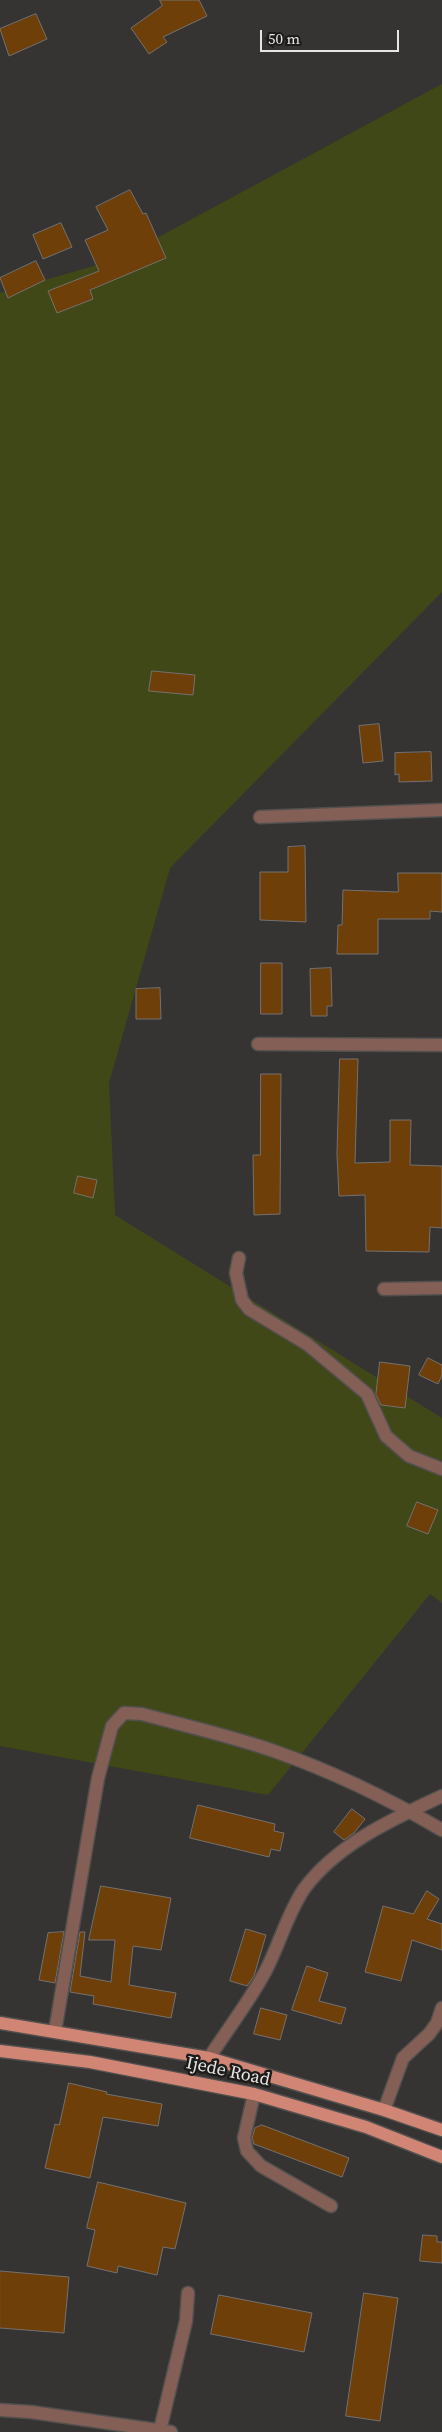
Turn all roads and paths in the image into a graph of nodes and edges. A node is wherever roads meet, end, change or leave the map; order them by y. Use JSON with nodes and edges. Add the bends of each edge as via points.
{"nodes":[{"id":1,"x":442,"y":810,"type":"edge"},
{"id":2,"x":260,"y":817,"type":"dead end"},
{"id":3,"x":258,"y":1044,"type":"dead end"},
{"id":4,"x":442,"y":1045,"type":"edge"},
{"id":5,"x":238,"y":1258,"type":"dead end"},
{"id":6,"x":442,"y":1288,"type":"edge"},
{"id":7,"x":384,"y":1289,"type":"dead end"},
{"id":8,"x":442,"y":1469,"type":"edge"},
{"id":9,"x":442,"y":1796,"type":"edge"},
{"id":10,"x":410,"y":1811,"type":"junction"},
{"id":11,"x":442,"y":1830,"type":"edge"},
{"id":12,"x":442,"y":2008,"type":"edge"},
{"id":13,"x":0,"y":2023,"type":"edge"},
{"id":14,"x":55,"y":2031,"type":"junction"},
{"id":15,"x":0,"y":2052,"type":"edge"},
{"id":16,"x":208,"y":2058,"type":"junction"},
{"id":17,"x":254,"y":2094,"type":"junction"},
{"id":18,"x":384,"y":2110,"type":"junction"},
{"id":19,"x":442,"y":2130,"type":"edge"},
{"id":20,"x":442,"y":2157,"type":"edge"},
{"id":21,"x":331,"y":2206,"type":"dead end"},
{"id":22,"x":188,"y":2293,"type":"dead end"},
{"id":23,"x":0,"y":2410,"type":"edge"},
{"id":24,"x":166,"y":2431,"type":"edge"}],
"edges":[{"from":1,"to":2,"type":"street"},
{"from":3,"to":4,"type":"street"},
{"from":5,"to":8,"type":"street","via":[[236,1273],[242,1300],[249,1309],[307,1344],[367,1394],[386,1436],[409,1456]]},
{"from":6,"to":7,"type":"street"},
{"from":9,"to":10,"type":"street"},
{"from":10,"to":11,"type":"street"},
{"from":10,"to":14,"type":"street","via":[[274,1751],[142,1714],[124,1713],[112,1726],[98,1778]]},
{"from":10,"to":16,"type":"street","via":[[359,1840],[326,1865],[304,1890],[265,1973]]},
{"from":12,"to":18,"type":"street","via":[[429,2034],[403,2058]]},
{"from":13,"to":14,"type":"main road","name":"Ijede Road"},
{"from":14,"to":16,"type":"main road","name":"Ijede Road"},
{"from":15,"to":17,"type":"main road","name":"Ijede Road","via":[[90,2062]]},
{"from":16,"to":18,"type":"main road","name":"Ijede Road"},
{"from":17,"to":20,"type":"main road","name":"Ijede Road","via":[[366,2127]]},
{"from":17,"to":21,"type":"street","via":[[244,2138],[247,2152],[260,2166]]},
{"from":18,"to":19,"type":"main road","name":"Ijede Road"},
{"from":22,"to":24,"type":"street"},
{"from":23,"to":24,"type":"street"}]}
